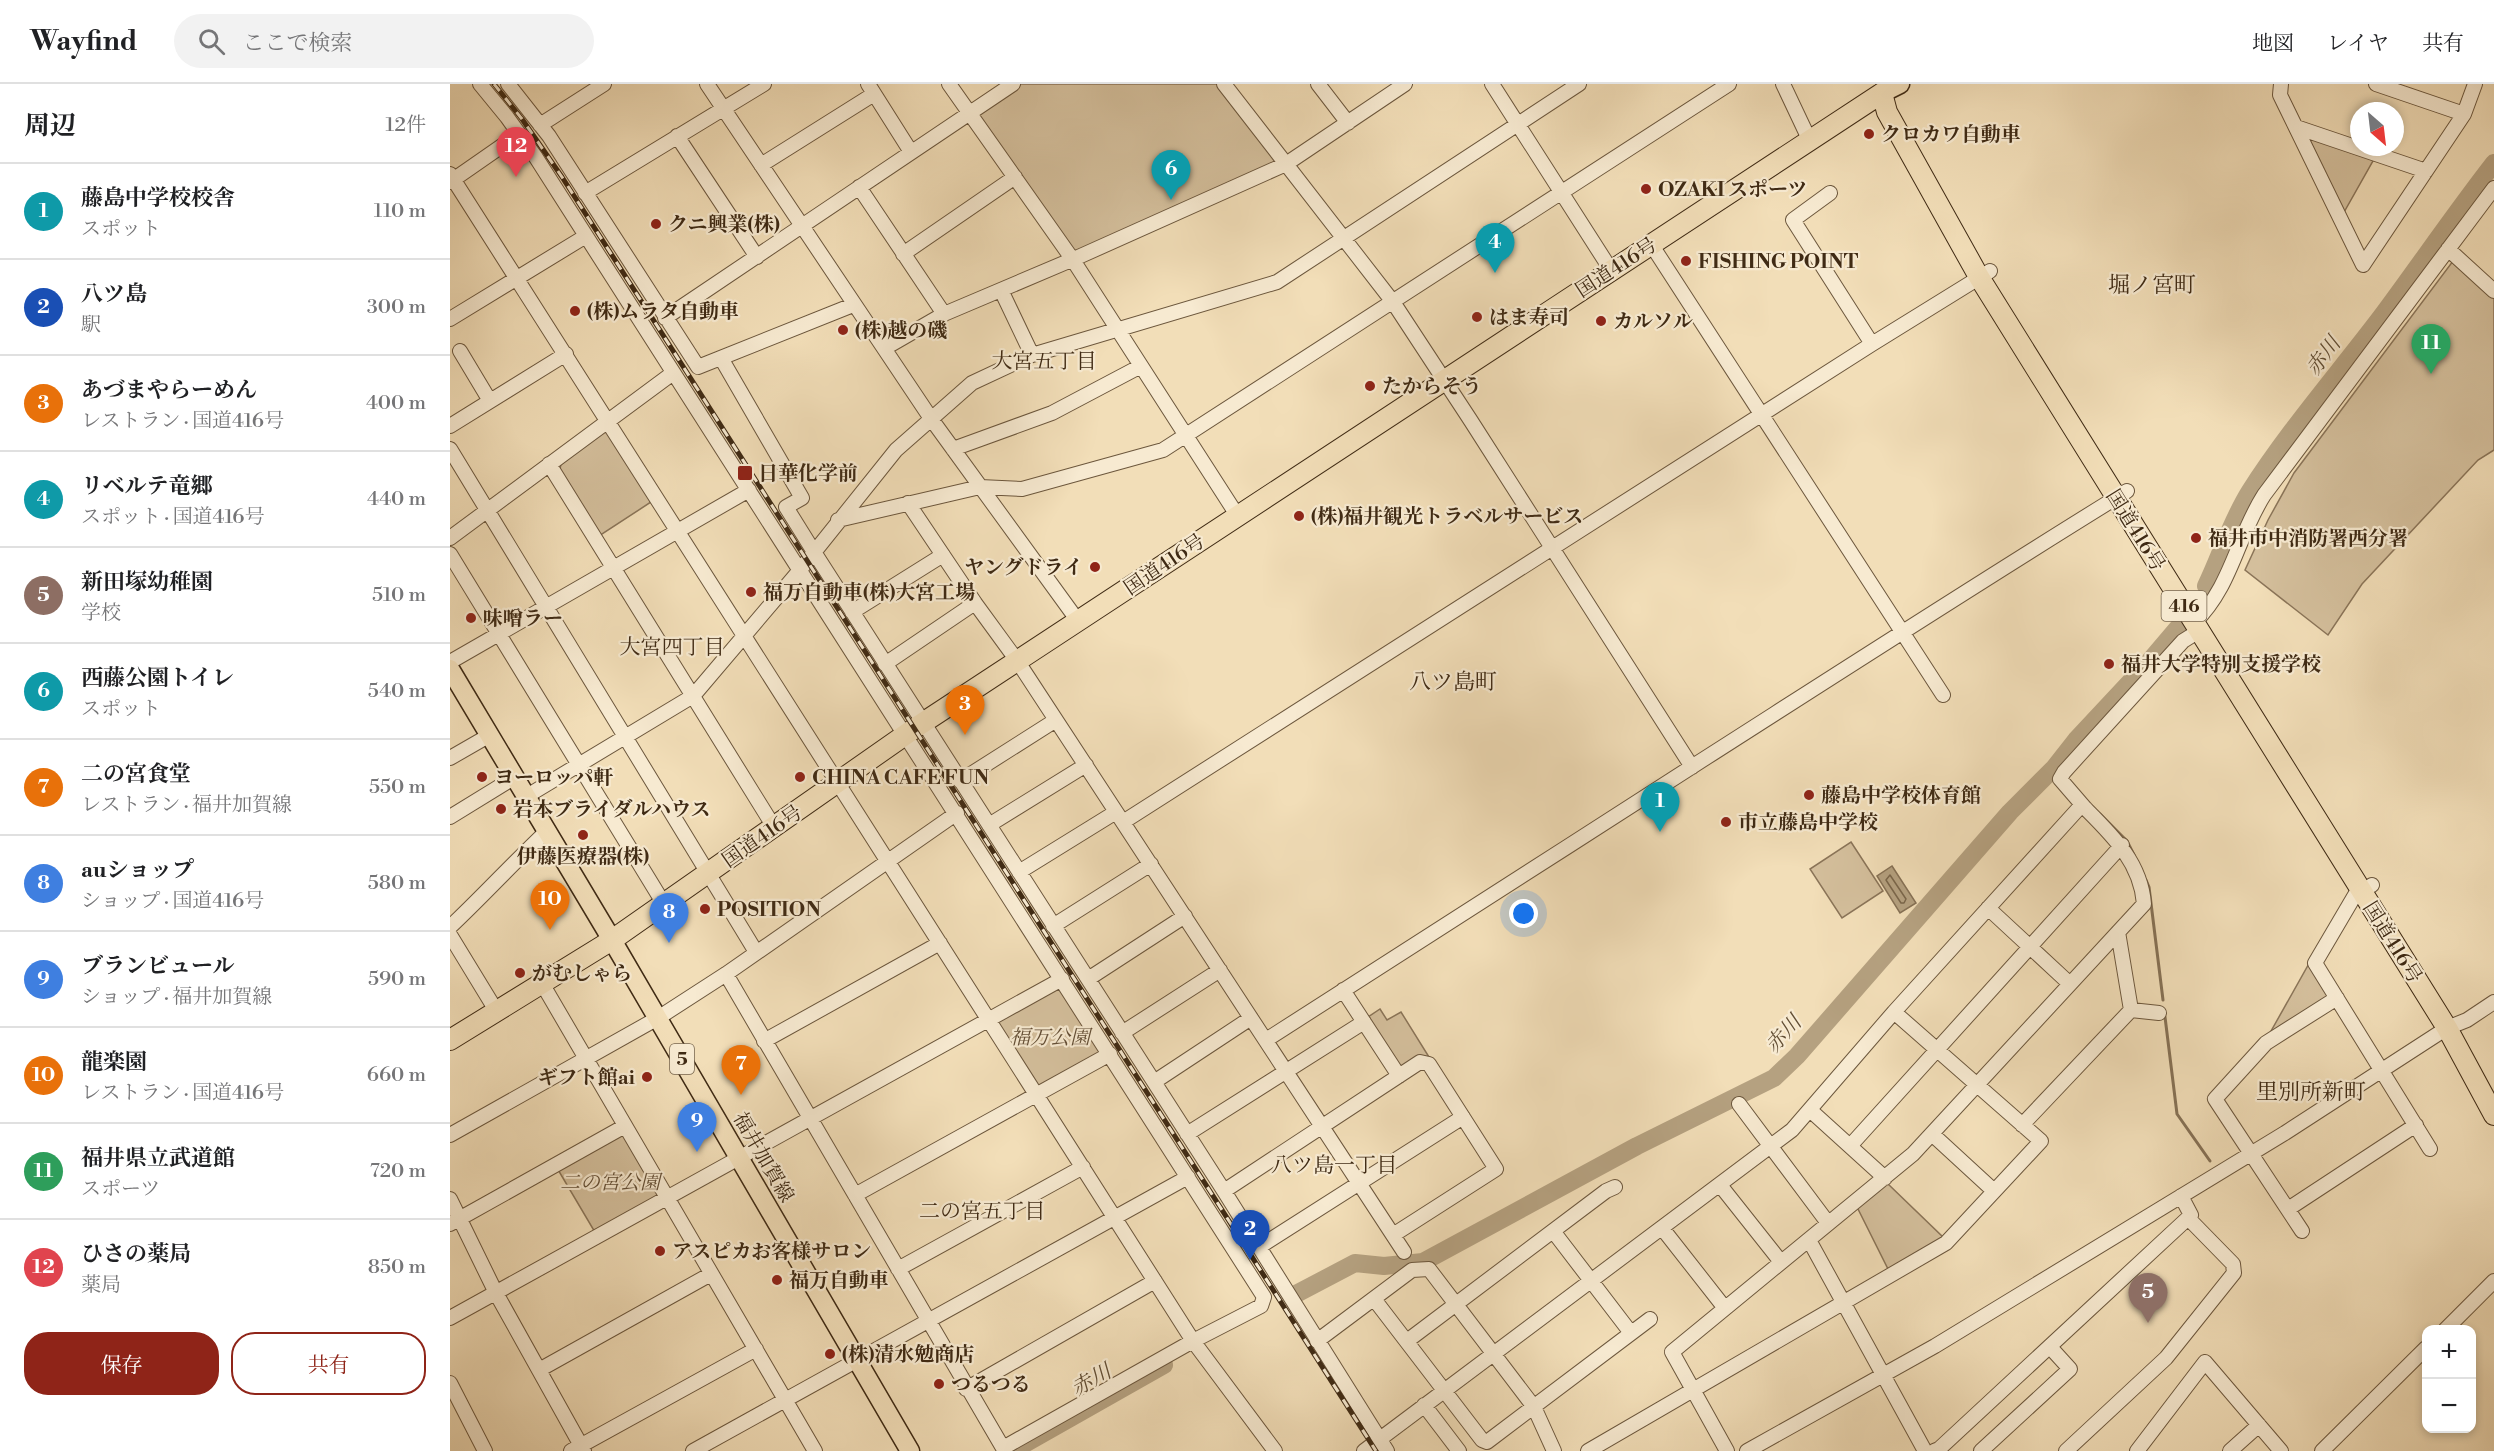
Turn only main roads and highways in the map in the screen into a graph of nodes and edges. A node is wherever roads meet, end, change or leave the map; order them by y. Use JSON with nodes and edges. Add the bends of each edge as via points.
{"nodes":[{"id":1,"x":1900,"y":84,"type":"edge"},
{"id":2,"x":1880,"y":88,"type":"edge"},
{"id":3,"x":450,"y":669,"type":"edge"},
{"id":4,"x":612,"y":940,"type":"junction"},
{"id":5,"x":2452,"y":1027,"type":"junction"},
{"id":6,"x":450,"y":1040,"type":"edge"},
{"id":7,"x":2494,"y":1090,"type":"edge"},
{"id":8,"x":2494,"y":1115,"type":"edge"},
{"id":9,"x":910,"y":1451,"type":"edge"}],
"edges":[{"from":1,"to":2,"type":"main road"},
{"from":2,"to":4,"type":"highway","name":"国道416号","via":[[1651,244],[923,723]]},
{"from":2,"to":5,"type":"highway","name":"国道416号","number":"416","via":[[1898,105],[1984,274]]},
{"from":3,"to":4,"type":"main road","name":"福井加賀線","number":"5"},
{"from":4,"to":6,"type":"highway","name":"国道416号"},
{"from":4,"to":9,"type":"main road","name":"福井加賀線","number":"5"},
{"from":5,"to":7,"type":"highway","name":"国道416号","number":"416"},
{"from":5,"to":8,"type":"highway","name":"国道416号","number":"416"}]}
